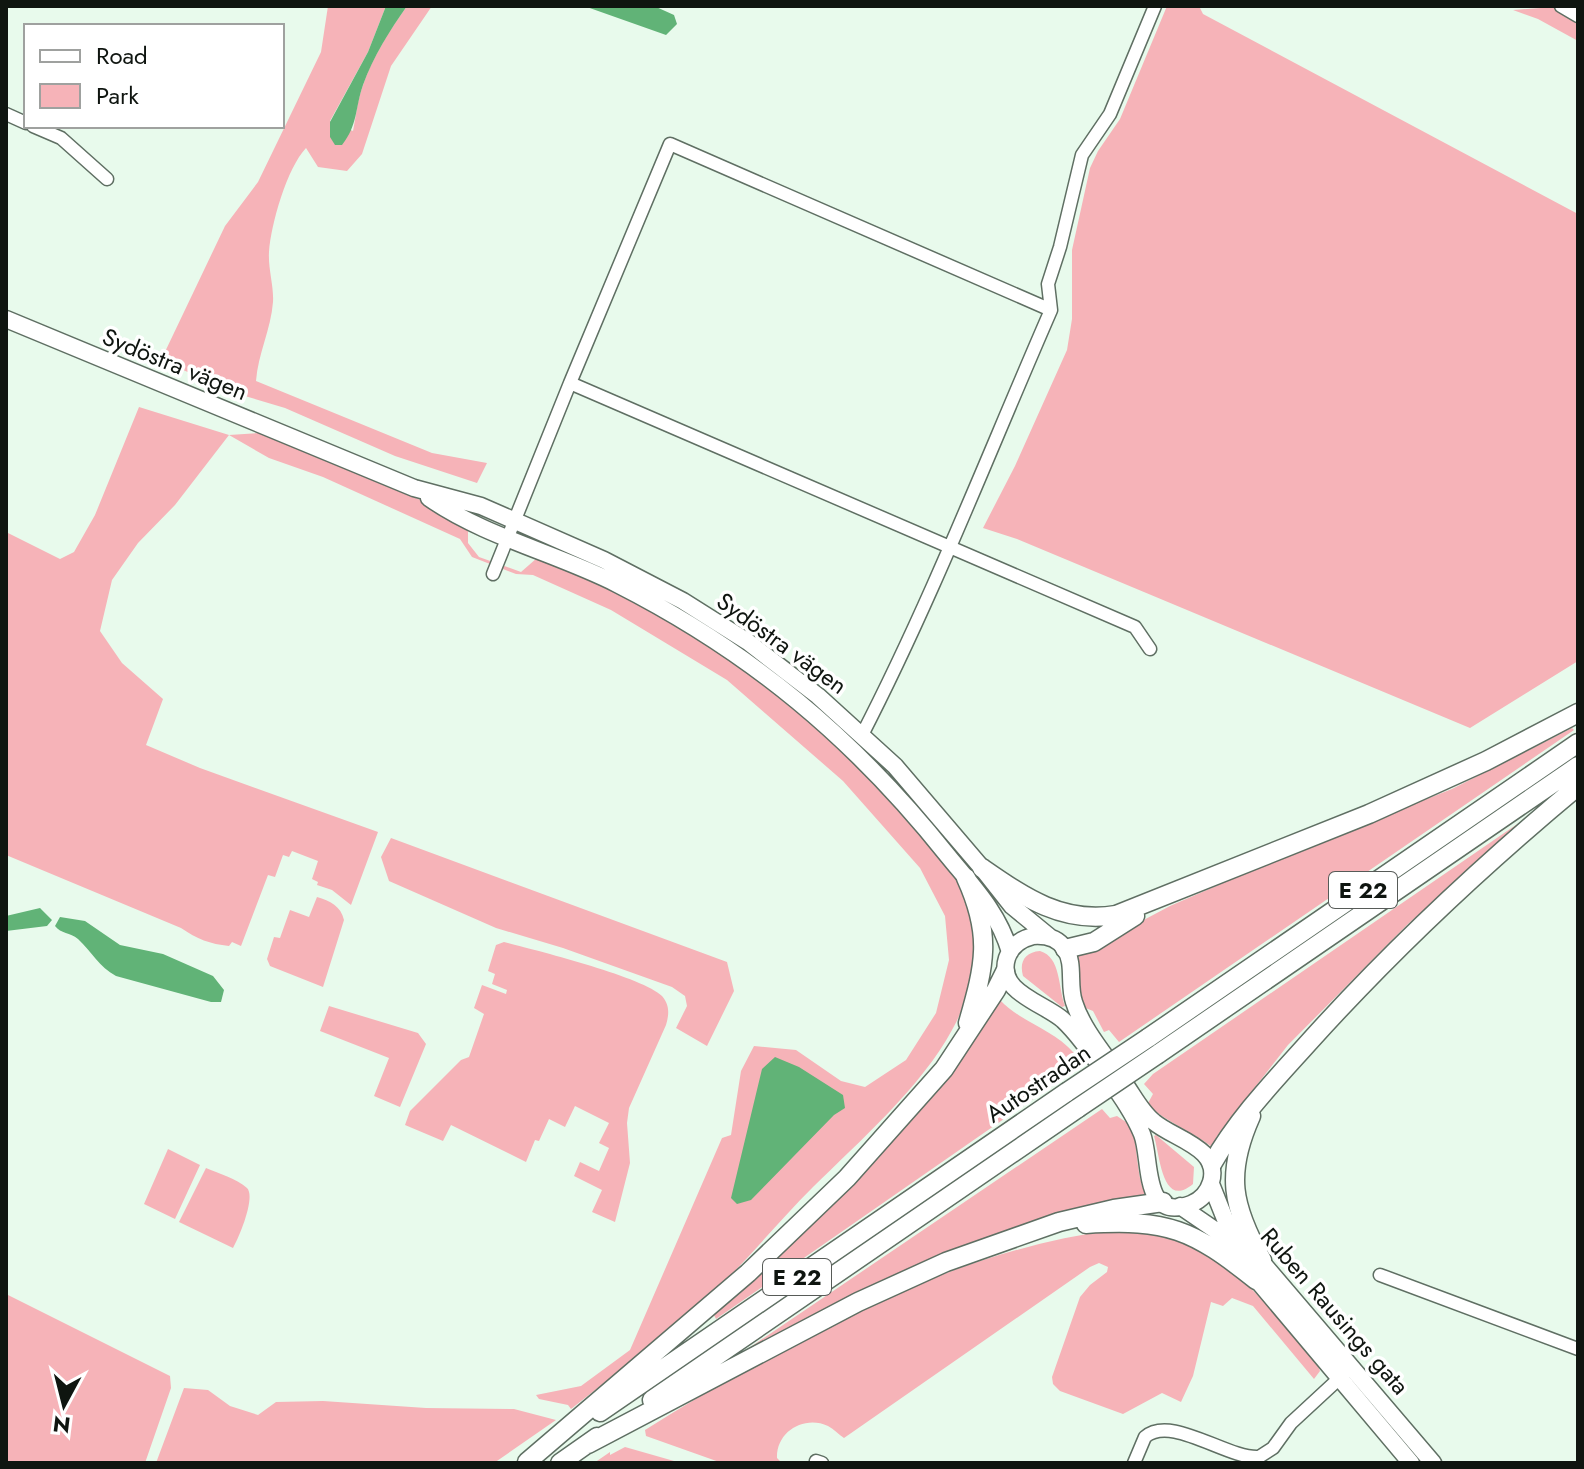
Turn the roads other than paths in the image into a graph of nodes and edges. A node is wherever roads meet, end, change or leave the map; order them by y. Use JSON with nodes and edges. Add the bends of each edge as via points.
{"nodes":[{"id":1,"x":1155,"y":6,"type":"edge"},
{"id":2,"x":1561,"y":6,"type":"edge"},
{"id":3,"x":1578,"y":16,"type":"edge"},
{"id":4,"x":38,"y":128,"type":"edge"},
{"id":5,"x":107,"y":179,"type":"dead end"},
{"id":6,"x":1051,"y":310,"type":"junction"},
{"id":7,"x":6,"y":319,"type":"edge"},
{"id":8,"x":570,"y":383,"type":"junction"},
{"id":9,"x":510,"y":529,"type":"junction"},
{"id":10,"x":948,"y":546,"type":"junction"},
{"id":11,"x":493,"y":574,"type":"dead end"},
{"id":12,"x":1150,"y":649,"type":"dead end"},
{"id":13,"x":1578,"y":713,"type":"edge"},
{"id":14,"x":862,"y":735,"type":"junction"},
{"id":15,"x":1578,"y":743,"type":"edge"},
{"id":16,"x":1578,"y":766,"type":"edge"},
{"id":17,"x":1578,"y":786,"type":"edge"},
{"id":18,"x":982,"y":868,"type":"junction"},
{"id":19,"x":966,"y":878,"type":"junction"},
{"id":20,"x":1164,"y":897,"type":"junction"},
{"id":21,"x":1058,"y":943,"type":"junction"},
{"id":22,"x":1010,"y":952,"type":"junction"},
{"id":23,"x":1005,"y":972,"type":"junction"},
{"id":24,"x":961,"y":1045,"type":"junction"},
{"id":25,"x":1153,"y":1046,"type":"junction"},
{"id":26,"x":1259,"y":1099,"type":"junction"},
{"id":27,"x":1073,"y":1100,"type":"junction"},
{"id":28,"x":1212,"y":1164,"type":"junction"},
{"id":29,"x":1211,"y":1184,"type":"junction"},
{"id":30,"x":1172,"y":1204,"type":"junction"},
{"id":31,"x":1032,"y":1231,"type":"junction"},
{"id":32,"x":1262,"y":1260,"type":"junction"},
{"id":33,"x":1380,"y":1275,"type":"dead end"},
{"id":34,"x":1256,"y":1280,"type":"junction"},
{"id":35,"x":1578,"y":1349,"type":"edge"},
{"id":36,"x":1346,"y":1372,"type":"junction"},
{"id":37,"x":588,"y":1444,"type":"junction"},
{"id":38,"x":526,"y":1463,"type":"edge"},
{"id":39,"x":560,"y":1463,"type":"edge"},
{"id":40,"x":1134,"y":1463,"type":"edge"},
{"id":41,"x":1411,"y":1463,"type":"edge"},
{"id":42,"x":1433,"y":1463,"type":"edge"}],
"edges":[{"from":1,"to":6,"type":"street","via":[[1110,114],[1082,155],[1048,284]]},
{"from":2,"to":3,"type":"street"},
{"from":4,"to":5,"type":"street","via":[[61,138]]},
{"from":6,"to":8,"type":"street","via":[[670,144]]},
{"from":6,"to":10,"type":"street"},
{"from":7,"to":9,"type":"main road","name":"Sydöstra vägen","via":[[414,488],[481,506]]},
{"from":8,"to":9,"type":"street"},
{"from":8,"to":10,"type":"street"},
{"from":9,"to":11,"type":"street"},
{"from":9,"to":14,"type":"main road","name":"Sydöstra vägen","via":[[648,582],[715,621],[782,667]]},
{"from":9,"to":19,"type":"main road","name":"Sydöstra vägen","via":[[656,604],[772,680],[883,778]]},
{"from":10,"to":12,"type":"street","via":[[1135,627]]},
{"from":10,"to":14,"type":"street","via":[[908,644]]},
{"from":13,"to":20,"type":"highway","via":[[1426,789]]},
{"from":14,"to":18,"type":"main road","name":"Sydöstra vägen"},
{"from":15,"to":25,"type":"highway","name":"Autostradan","number":"E 22"},
{"from":16,"to":25,"type":"highway","name":"Autostradan","number":"E 22"},
{"from":17,"to":26,"type":"highway","via":[[1425,921],[1353,992]]},
{"from":18,"to":20,"type":"highway","via":[[1030,900],[1075,916],[1116,915]]},
{"from":18,"to":21,"type":"main road","name":"Sydöstra vägen","via":[[1012,906]]},
{"from":19,"to":22,"type":"main road","name":"Sydöstra vägen","via":[[997,919]]},
{"from":19,"to":24,"type":"highway","via":[[980,908],[984,940]]},
{"from":20,"to":21,"type":"highway","via":[[1094,942]]},
{"from":21,"to":22,"type":"main road","via":[[1039,935],[1017,943]]},
{"from":21,"to":28,"type":"main road","via":[[1070,964],[1071,994],[1084,1024],[1150,1120],[1201,1150]]},
{"from":22,"to":23,"type":"main road"},
{"from":23,"to":24,"type":"highway"},
{"from":23,"to":30,"type":"main road","via":[[1019,992],[1074,1031],[1100,1067],[1141,1131],[1150,1187]]},
{"from":24,"to":38,"type":"highway","via":[[923,1095],[784,1240]]},
{"from":25,"to":27,"type":"highway","name":"Autostradan","number":"E 22","bridge":true},
{"from":26,"to":28,"type":"highway"},
{"from":26,"to":32,"type":"highway","via":[[1233,1179],[1240,1217]]},
{"from":27,"to":37,"type":"highway","name":"Autostradan","number":"E 22"},
{"from":27,"to":38,"type":"highway","name":"Autostradan","number":"E 22"},
{"from":28,"to":29,"type":"main road"},
{"from":29,"to":30,"type":"main road","via":[[1199,1200]]},
{"from":29,"to":32,"type":"main road","name":"Ruben Rausings gata","via":[[1225,1219]]},
{"from":30,"to":31,"type":"highway","via":[[1114,1209]]},
{"from":30,"to":34,"type":"main road","name":"Ruben Rausings gata","via":[[1215,1230]]},
{"from":31,"to":34,"type":"highway","via":[[1105,1223],[1161,1225],[1200,1240]]},
{"from":31,"to":37,"type":"highway","via":[[886,1289]]},
{"from":32,"to":36,"type":"main road","name":"Ruben Rausings gata"},
{"from":33,"to":35,"type":"street"},
{"from":34,"to":36,"type":"main road","name":"Ruben Rausings gata"},
{"from":36,"to":40,"type":"street","via":[[1259,1457],[1160,1430],[1145,1437]]},
{"from":36,"to":41,"type":"main road","name":"Ruben Rausings gata"},
{"from":36,"to":42,"type":"main road","name":"Ruben Rausings gata"},
{"from":37,"to":39,"type":"highway","name":"Autostradan","number":"E 22"}]}
